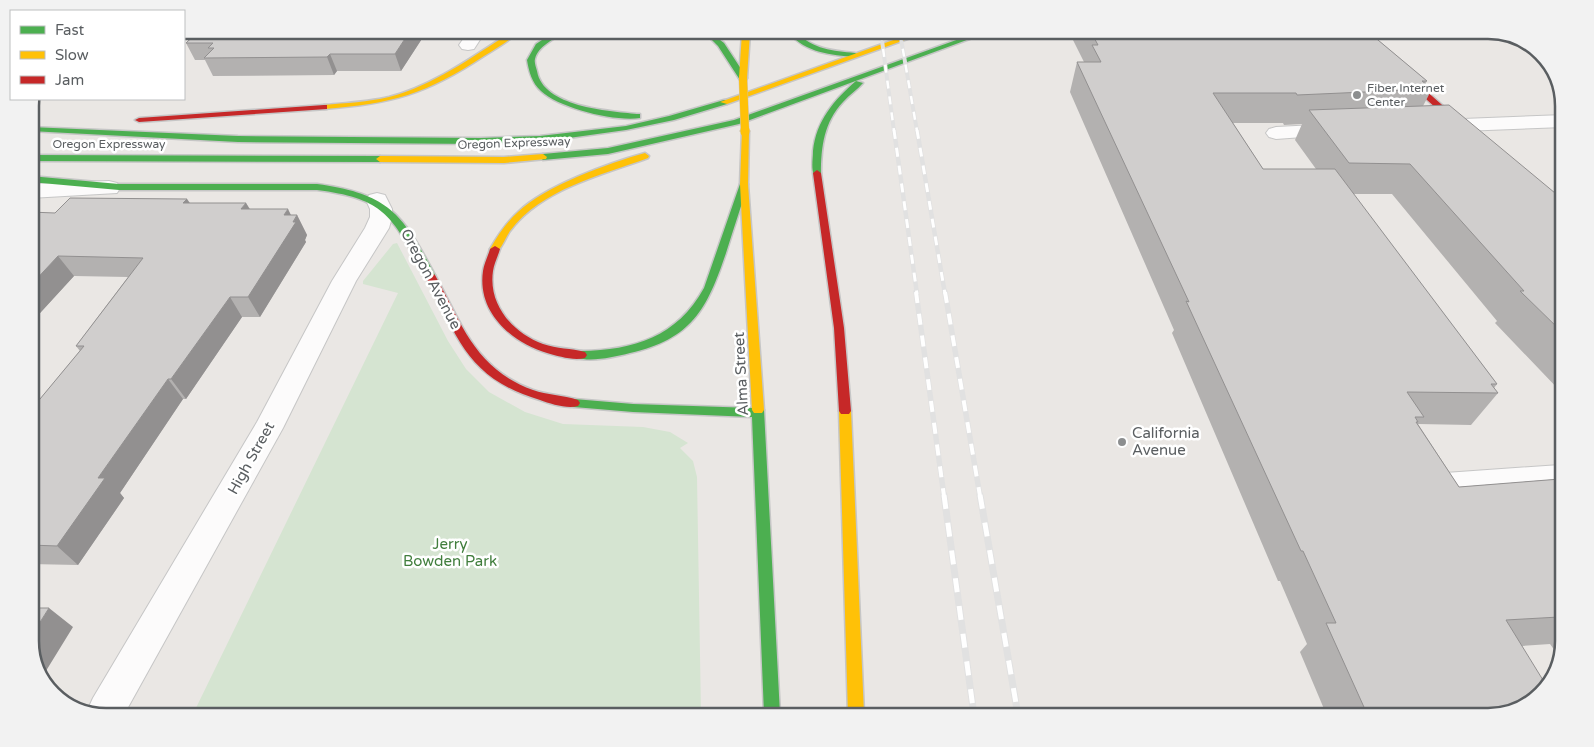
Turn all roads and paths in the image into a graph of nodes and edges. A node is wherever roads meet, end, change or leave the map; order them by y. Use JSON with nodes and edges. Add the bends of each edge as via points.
{"nodes":[{"id":1,"x":504,"y":39,"type":"edge"},
{"id":2,"x":548,"y":39,"type":"edge"},
{"id":3,"x":715,"y":39,"type":"edge"},
{"id":4,"x":746,"y":39,"type":"edge"},
{"id":5,"x":800,"y":39,"type":"edge"},
{"id":6,"x":904,"y":39,"type":"edge"},
{"id":7,"x":965,"y":39,"type":"edge"},
{"id":8,"x":1363,"y":39,"type":"edge"},
{"id":9,"x":858,"y":55,"type":"junction"},
{"id":10,"x":886,"y":67,"type":"junction"},
{"id":11,"x":744,"y":78,"type":"junction"},
{"id":12,"x":671,"y":118,"type":"junction"},
{"id":13,"x":736,"y":122,"type":"junction"},
{"id":14,"x":1555,"y":122,"type":"edge"},
{"id":15,"x":1422,"y":127,"type":"edge"},
{"id":16,"x":39,"y":129,"type":"edge"},
{"id":17,"x":66,"y":130,"type":"junction"},
{"id":18,"x":1354,"y":130,"type":"edge"},
{"id":19,"x":1466,"y":131,"type":"junction"},
{"id":20,"x":1276,"y":133,"type":"dead end"},
{"id":21,"x":39,"y":158,"type":"edge"},
{"id":22,"x":39,"y":180,"type":"edge"},
{"id":23,"x":744,"y":184,"type":"junction"},
{"id":24,"x":119,"y":187,"type":"junction"},
{"id":25,"x":39,"y":191,"type":"edge"},
{"id":26,"x":376,"y":200,"type":"junction"},
{"id":27,"x":758,"y":413,"type":"junction"},
{"id":28,"x":1555,"y":477,"type":"edge"},
{"id":29,"x":1431,"y":487,"type":"edge"},
{"id":30,"x":108,"y":708,"type":"edge"},
{"id":31,"x":772,"y":708,"type":"edge"},
{"id":32,"x":856,"y":708,"type":"edge"}],
"edges":[{"from":1,"to":17,"type":"main road","via":[[436,82],[393,98],[347,105],[147,119]]},
{"from":2,"to":12,"type":"main road","via":[[534,52],[530,62],[532,74],[547,93],[579,108],[603,113]]},
{"from":3,"to":11,"type":"main road"},
{"from":4,"to":11,"type":"main road","name":"Alma Street"},
{"from":5,"to":9,"type":"main road","via":[[826,52]]},
{"from":6,"to":9,"type":"main road","name":"Oregon Expressway"},
{"from":7,"to":10,"type":"main road","name":"Oregon Expressway"},
{"from":8,"to":19,"type":"main road"},
{"from":9,"to":12,"type":"main road","name":"Oregon Expressway"},
{"from":10,"to":13,"type":"main road","name":"Oregon Expressway"},
{"from":10,"to":32,"type":"main road","via":[[837,100],[819,138],[817,154],[844,382]]},
{"from":11,"to":23,"type":"main road","name":"Alma Street","bridge":true},
{"from":12,"to":17,"type":"main road","name":"Oregon Expressway","via":[[593,133],[482,141],[238,139]]},
{"from":13,"to":21,"type":"main road","name":"Oregon Expressway","via":[[633,147],[538,158]]},
{"from":13,"to":23,"type":"main road","via":[[582,180],[536,203],[502,234],[490,255],[487,296],[497,316],[513,333],[535,346],[563,354],[593,356],[651,344],[674,332],[692,317],[704,300]]},
{"from":14,"to":19,"type":"street"},
{"from":15,"to":19,"type":"street"},
{"from":16,"to":17,"type":"main road","name":"Oregon Expressway"},
{"from":18,"to":20,"type":"street"},
{"from":22,"to":24,"type":"main road"},
{"from":23,"to":27,"type":"main road","name":"Alma Street"},
{"from":24,"to":25,"type":"street","name":"Oregon Avenue"},
{"from":24,"to":26,"type":"main road","name":"Oregon Avenue","via":[[340,188]]},
{"from":26,"to":27,"type":"main road","name":"Oregon Avenue","via":[[412,238],[464,339],[478,360],[497,378],[550,399],[578,403]]},
{"from":26,"to":30,"type":"street","name":"High Street","via":[[381,217],[268,428]]},
{"from":27,"to":31,"type":"main road","name":"Alma Street"},
{"from":28,"to":29,"type":"street"}]}
